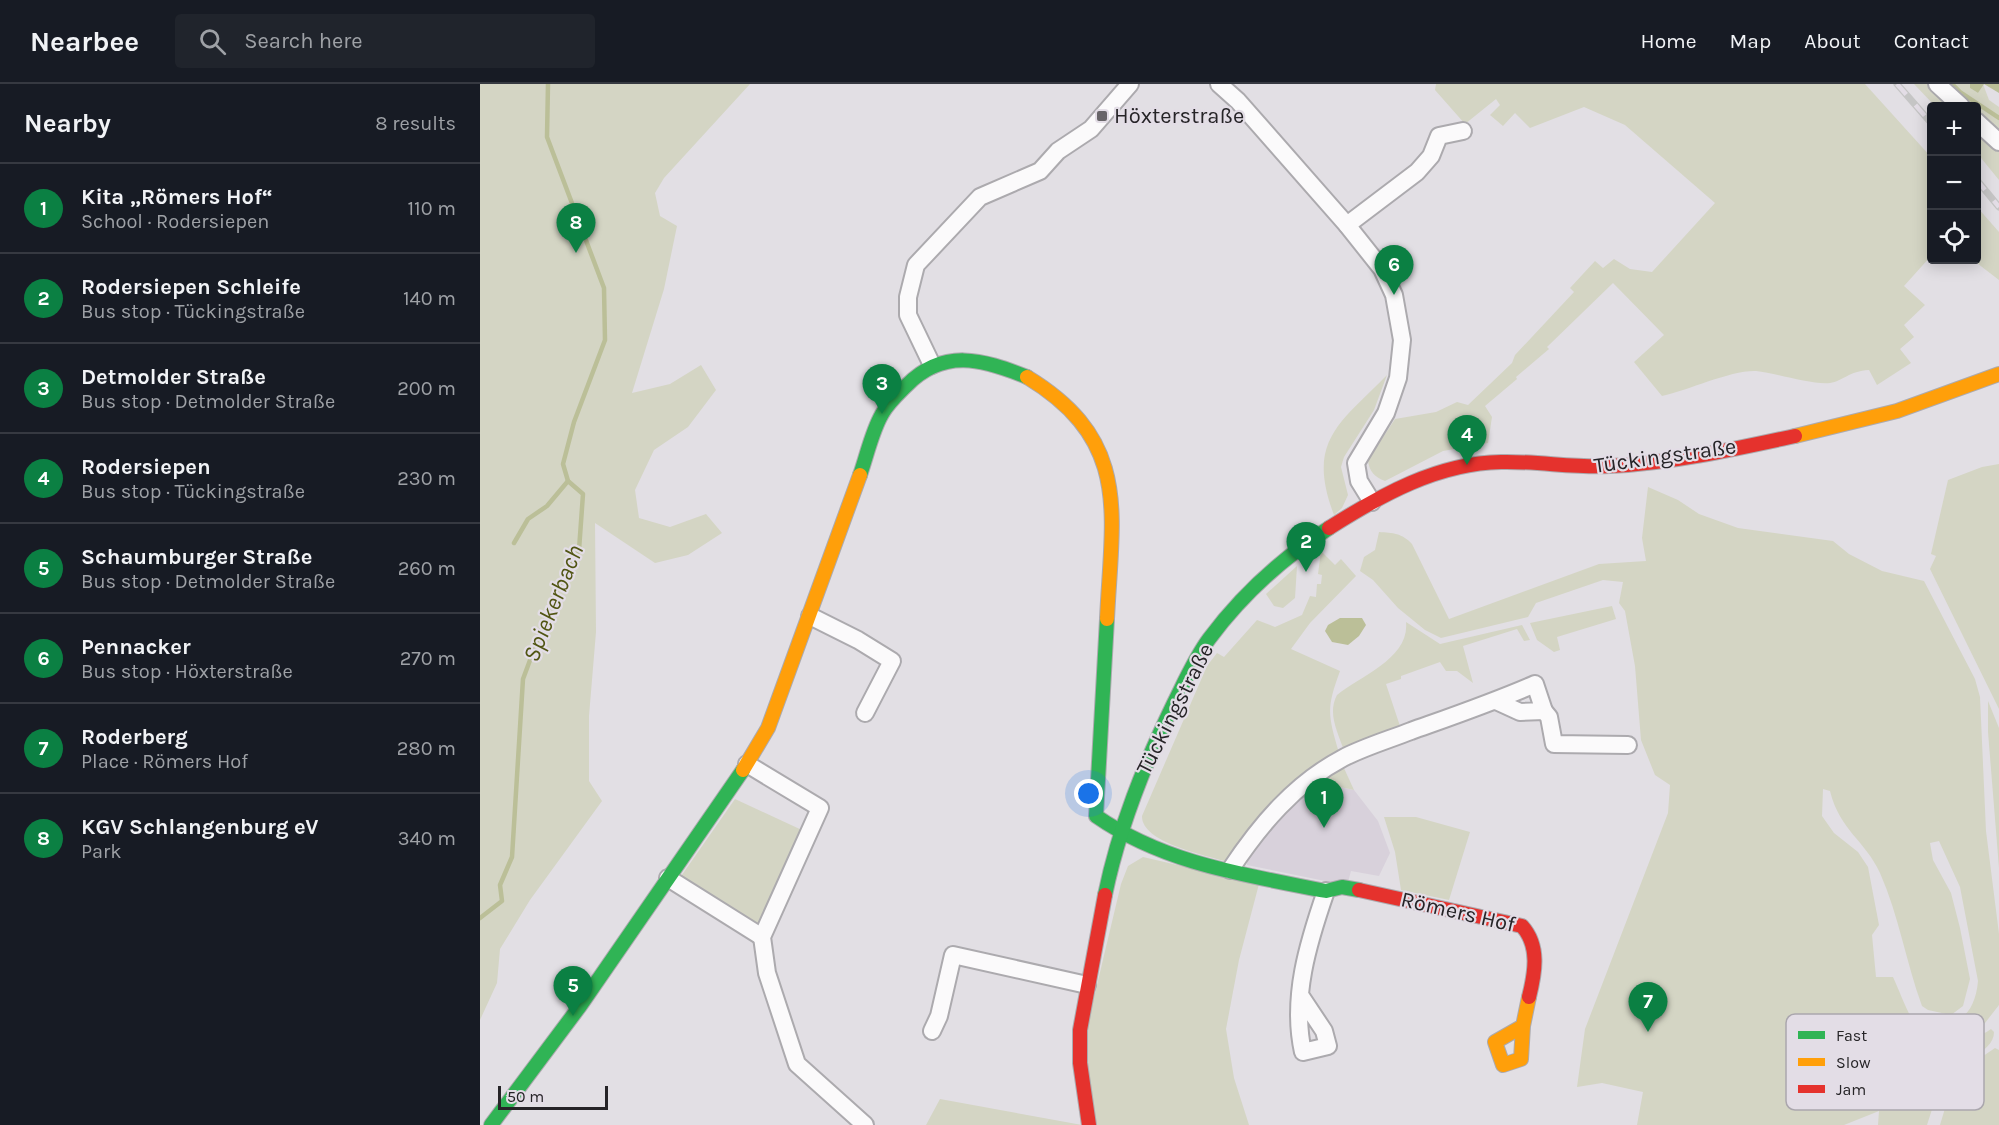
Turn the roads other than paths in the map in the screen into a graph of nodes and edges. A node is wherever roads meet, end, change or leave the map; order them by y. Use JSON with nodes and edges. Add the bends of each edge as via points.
{"nodes":[{"id":1,"x":1130,"y":84,"type":"edge"},
{"id":2,"x":1218,"y":84,"type":"edge"},
{"id":3,"x":1937,"y":84,"type":"edge"},
{"id":4,"x":1957,"y":102,"type":"edge"},
{"id":5,"x":1981,"y":125,"type":"edge"},
{"id":6,"x":1463,"y":131,"type":"dead end"},
{"id":7,"x":1999,"y":142,"type":"edge"},
{"id":8,"x":1347,"y":225,"type":"junction"},
{"id":9,"x":932,"y":365,"type":"junction"},
{"id":10,"x":1999,"y":374,"type":"edge"},
{"id":11,"x":1372,"y":502,"type":"junction"},
{"id":12,"x":810,"y":616,"type":"junction"},
{"id":13,"x":1496,"y":701,"type":"junction"},
{"id":14,"x":1544,"y":711,"type":"junction"},
{"id":15,"x":865,"y":712,"type":"dead end"},
{"id":16,"x":1628,"y":745,"type":"dead end"},
{"id":17,"x":747,"y":764,"type":"junction"},
{"id":18,"x":1120,"y":832,"type":"junction"},
{"id":19,"x":1230,"y":870,"type":"junction"},
{"id":20,"x":668,"y":878,"type":"junction"},
{"id":21,"x":1326,"y":891,"type":"junction"},
{"id":22,"x":762,"y":937,"type":"junction"},
{"id":23,"x":1087,"y":985,"type":"junction"},
{"id":24,"x":1300,"y":995,"type":"dead end"},
{"id":25,"x":1523,"y":1026,"type":"dead end"},
{"id":26,"x":932,"y":1031,"type":"dead end"},
{"id":27,"x":491,"y":1125,"type":"edge"},
{"id":28,"x":865,"y":1125,"type":"edge"},
{"id":29,"x":1089,"y":1125,"type":"edge"}],
"edges":[{"from":1,"to":9,"type":"street","via":[[1090,129],[1058,151],[1040,171],[980,196],[916,265],[908,315]]},
{"from":2,"to":8,"type":"street","via":[[1238,101]]},
{"from":3,"to":4,"type":"street"},
{"from":5,"to":7,"type":"street"},
{"from":6,"to":8,"type":"street","via":[[1439,136],[1431,156],[1417,172]]},
{"from":8,"to":11,"type":"street","via":[[1382,269],[1394,295],[1402,340],[1398,378],[1389,404],[1356,463],[1359,480]]},
{"from":9,"to":12,"type":"street","via":[[899,392],[882,414]]},
{"from":9,"to":18,"type":"street","name":"Römers Hof","via":[[948,361],[988,363],[1030,379],[1067,405],[1104,460],[1113,501],[1096,816]]},
{"from":10,"to":11,"type":"street","name":"Tückingstraße","via":[[1892,414],[1804,436],[1667,460],[1607,466],[1576,468],[1500,460],[1467,465],[1402,487]]},
{"from":11,"to":18,"type":"street","name":"Tückingstraße","via":[[1276,569],[1209,640],[1190,670],[1154,747]]},
{"from":12,"to":15,"type":"street","via":[[892,661]]},
{"from":12,"to":17,"type":"street","via":[[768,728]]},
{"from":13,"to":14,"type":"street","via":[[1520,712]]},
{"from":13,"to":14,"type":"street","via":[[1535,684]]},
{"from":13,"to":19,"type":"street","via":[[1343,758],[1280,805],[1260,826]]},
{"from":14,"to":16,"type":"street","via":[[1549,717],[1554,744]]},
{"from":17,"to":20,"type":"street"},
{"from":17,"to":22,"type":"street","via":[[820,808]]},
{"from":18,"to":19,"type":"street","name":"Römers Hof","via":[[1165,852]]},
{"from":18,"to":23,"type":"street","name":"Tückingstraße"},
{"from":19,"to":21,"type":"street","name":"Römers Hof"},
{"from":20,"to":22,"type":"street"},
{"from":20,"to":27,"type":"street","via":[[580,1006]]},
{"from":21,"to":24,"type":"street","via":[[1303,969]]},
{"from":21,"to":25,"type":"street","name":"Römers Hof","via":[[1342,887],[1363,891],[1529,930],[1536,946]]},
{"from":22,"to":28,"type":"street","via":[[767,973],[797,1064]]},
{"from":23,"to":26,"type":"street","via":[[953,955]]},
{"from":23,"to":29,"type":"street","name":"Tückingstraße","via":[[1079,1046]]}]}
